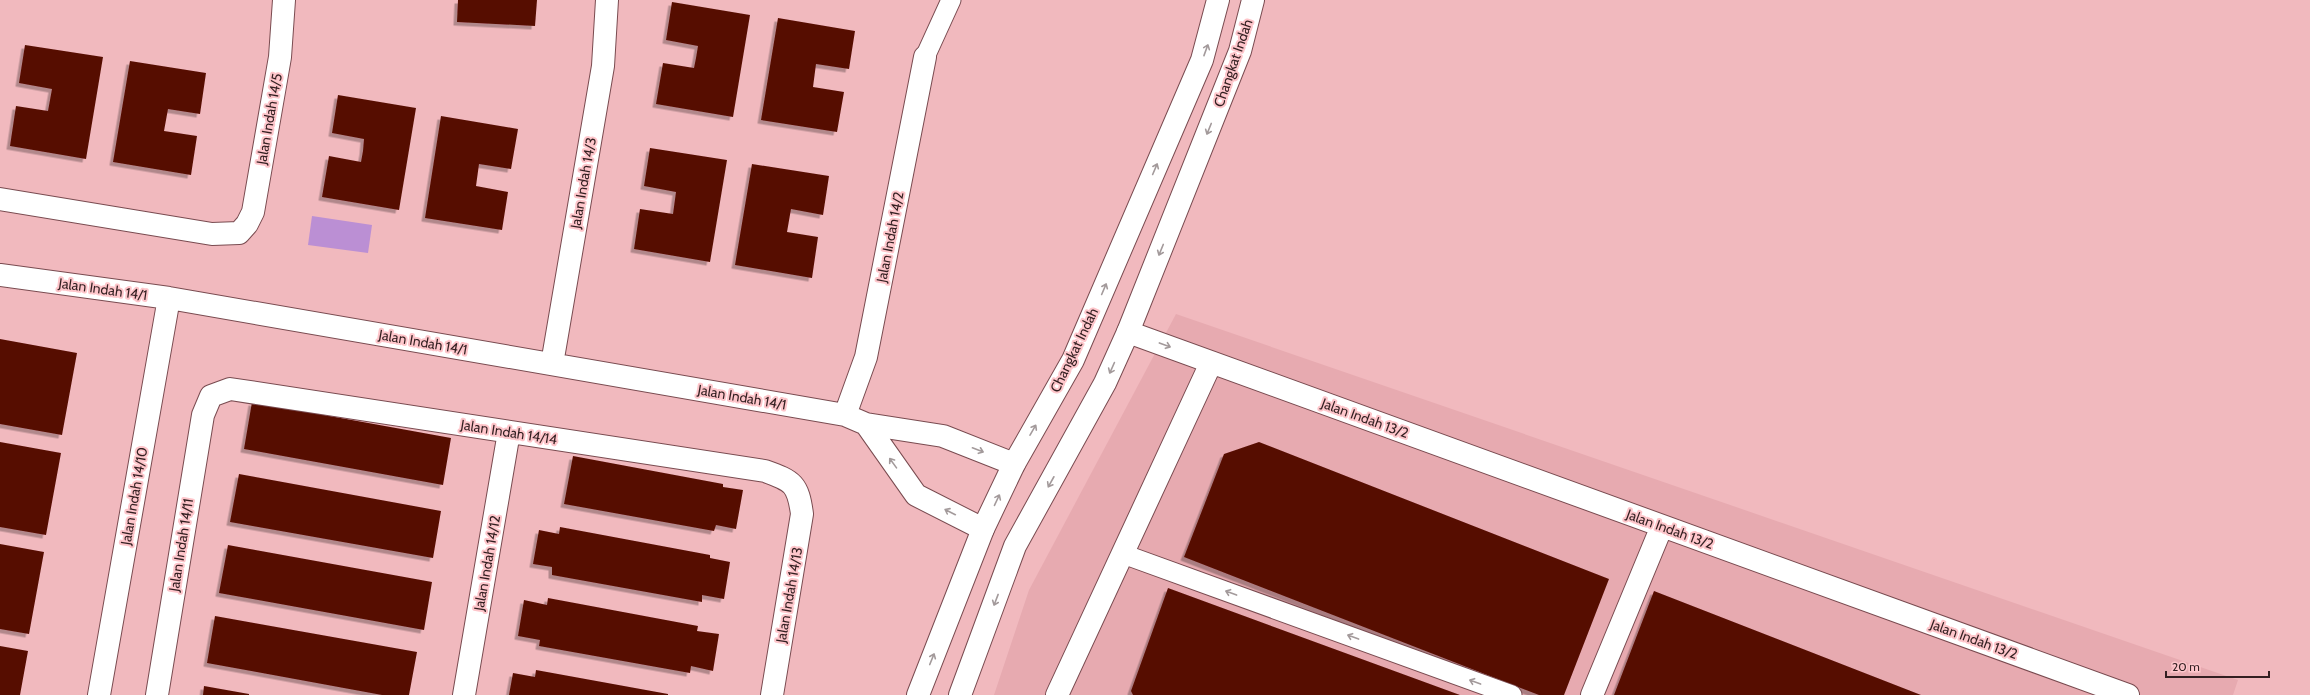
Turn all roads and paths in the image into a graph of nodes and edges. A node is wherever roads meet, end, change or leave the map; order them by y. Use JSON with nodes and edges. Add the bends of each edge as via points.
{"nodes":[{"id":1,"x":284,"y":0,"type":"edge"},
{"id":2,"x":606,"y":0,"type":"edge"},
{"id":3,"x":951,"y":0,"type":"edge"},
{"id":4,"x":1218,"y":0,"type":"edge"},
{"id":5,"x":1253,"y":0,"type":"edge"},
{"id":6,"x":925,"y":57,"type":"joint"},
{"id":7,"x":0,"y":199,"type":"edge"},
{"id":8,"x":0,"y":275,"type":"edge"},
{"id":9,"x":169,"y":298,"type":"junction"},
{"id":10,"x":1128,"y":332,"type":"junction"},
{"id":11,"x":1211,"y":362,"type":"junction"},
{"id":12,"x":552,"y":364,"type":"junction"},
{"id":13,"x":211,"y":396,"type":"joint"},
{"id":14,"x":845,"y":415,"type":"junction"},
{"id":15,"x":866,"y":424,"type":"junction"},
{"id":16,"x":509,"y":432,"type":"junction"},
{"id":17,"x":1014,"y":464,"type":"junction"},
{"id":18,"x":799,"y":494,"type":"joint"},
{"id":19,"x":1662,"y":526,"type":"junction"},
{"id":20,"x":983,"y":529,"type":"junction"},
{"id":21,"x":1122,"y":554,"type":"junction"},
{"id":22,"x":2117,"y":693,"type":"edge"},
{"id":23,"x":99,"y":695,"type":"edge"},
{"id":24,"x":156,"y":695,"type":"edge"},
{"id":25,"x":464,"y":695,"type":"edge"},
{"id":26,"x":772,"y":695,"type":"edge"},
{"id":27,"x":918,"y":695,"type":"edge"},
{"id":28,"x":960,"y":695,"type":"edge"},
{"id":29,"x":1056,"y":695,"type":"edge"},
{"id":30,"x":1512,"y":695,"type":"edge"},
{"id":31,"x":1592,"y":695,"type":"edge"}],
"edges":[{"from":1,"to":7,"type":"street","name":"Jalan Indah 14/5","via":[[280,57],[253,212],[247,224],[238,233],[212,234]]},
{"from":2,"to":12,"type":"street","name":"Jalan Indah 14/3","via":[[603,66]]},
{"from":3,"to":6,"type":"lane"},
{"from":17,"to":4,"type":"street","name":"Changkat Indah","one_way":true,"via":[[1073,360],[1202,60]]},
{"from":5,"to":10,"type":"street","name":"Changkat Indah","one_way":true,"via":[[1240,50]]},
{"from":6,"to":14,"type":"street","name":"Jalan Indah 14/2","via":[[866,357]]},
{"from":8,"to":9,"type":"street","name":"Jalan Indah 14/1"},
{"from":9,"to":12,"type":"street","name":"Jalan Indah 14/1"},
{"from":9,"to":23,"type":"street","name":"Jalan Indah 14/10"},
{"from":10,"to":11,"type":"street","name":"Jalan Indah 13/2","one_way":true},
{"from":10,"to":28,"type":"street","name":"Changkat Indah","one_way":true,"via":[[1105,384],[1016,546]]},
{"from":11,"to":19,"type":"street","name":"Jalan Indah 13/2"},
{"from":11,"to":21,"type":"street"},
{"from":12,"to":14,"type":"street","name":"Jalan Indah 14/1"},
{"from":13,"to":16,"type":"street","name":"Jalan Indah 14/14","via":[[230,389]]},
{"from":13,"to":24,"type":"street","name":"Jalan Indah 14/11","via":[[203,415]]},
{"from":14,"to":15,"type":"street","name":"Jalan Indah 14/1"},
{"from":15,"to":17,"type":"street","name":"Jalan Indah 14/1","one_way":true,"via":[[943,436]]},
{"from":20,"to":15,"type":"street","one_way":true,"via":[[916,495]]},
{"from":16,"to":18,"type":"street","name":"Jalan Indah 14/14","via":[[766,471],[787,479]]},
{"from":16,"to":25,"type":"street","name":"Jalan Indah 14/12"},
{"from":20,"to":17,"type":"street","name":"Changkat Indah","one_way":true},
{"from":18,"to":26,"type":"street","name":"Jalan Indah 14/13","via":[[802,514]]},
{"from":19,"to":22,"type":"street","name":"Jalan Indah 13/2"},
{"from":19,"to":31,"type":"street"},
{"from":27,"to":20,"type":"street","name":"Changkat Indah","one_way":true},
{"from":21,"to":29,"type":"street"},
{"from":30,"to":21,"type":"lane","one_way":true}]}
